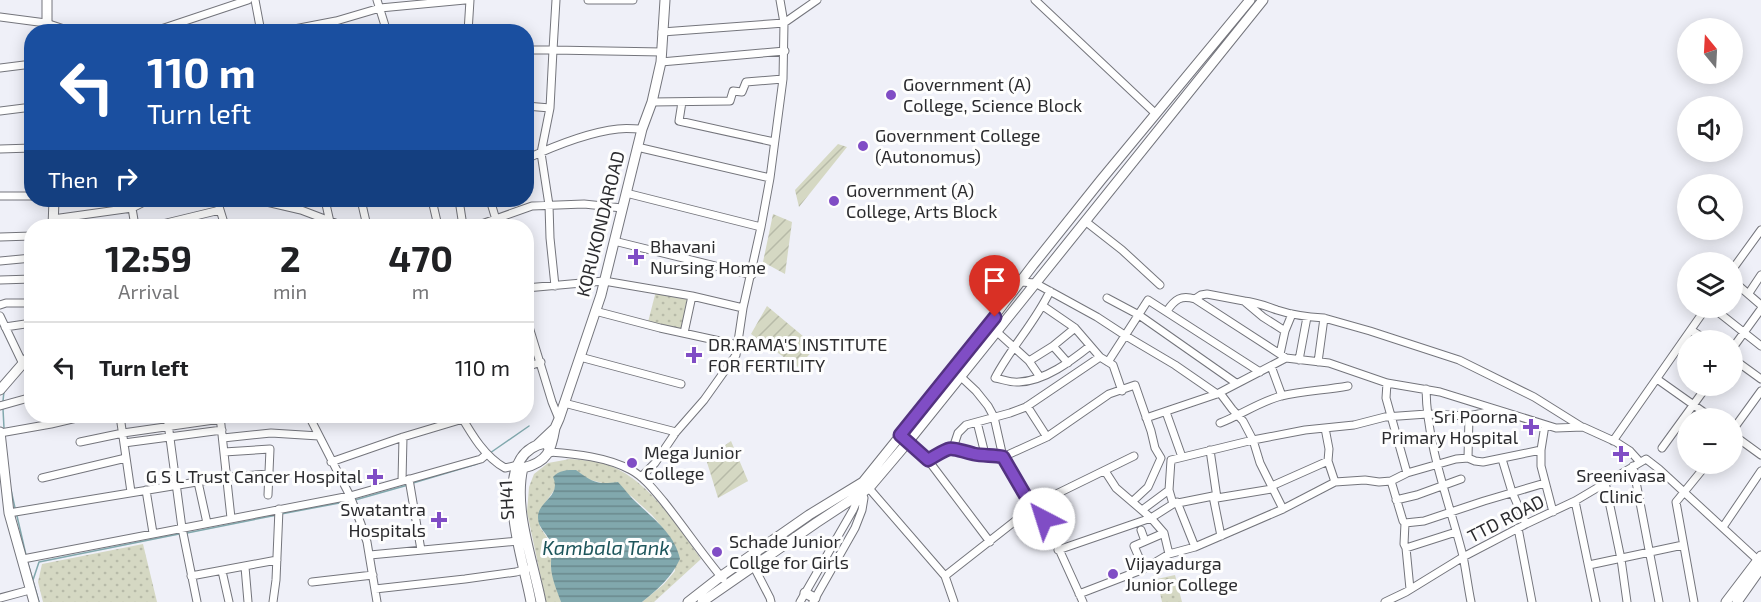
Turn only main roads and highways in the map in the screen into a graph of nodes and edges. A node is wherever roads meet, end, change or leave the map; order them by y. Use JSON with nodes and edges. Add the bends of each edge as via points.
{"nodes":[{"id":1,"x":47,"y":0,"type":"edge"},
{"id":2,"x":665,"y":0,"type":"edge"},
{"id":3,"x":1250,"y":0,"type":"edge"},
{"id":4,"x":1263,"y":0,"type":"edge"},
{"id":5,"x":47,"y":24,"type":"edge"},
{"id":6,"x":24,"y":363,"type":"edge"},
{"id":7,"x":0,"y":389,"type":"edge"},
{"id":8,"x":557,"y":423,"type":"junction"},
{"id":9,"x":0,"y":433,"type":"edge"},
{"id":10,"x":537,"y":445,"type":"junction"},
{"id":11,"x":550,"y":452,"type":"junction"},
{"id":12,"x":521,"y":466,"type":"junction"},
{"id":13,"x":0,"y":485,"type":"edge"},
{"id":14,"x":860,"y":489,"type":"junction"},
{"id":15,"x":812,"y":519,"type":"junction"},
{"id":16,"x":775,"y":538,"type":"junction"},
{"id":17,"x":782,"y":547,"type":"junction"},
{"id":18,"x":1760,"y":562,"type":"edge"},
{"id":19,"x":529,"y":568,"type":"junction"},
{"id":20,"x":723,"y":580,"type":"junction"},
{"id":21,"x":802,"y":598,"type":"edge"},
{"id":22,"x":814,"y":600,"type":"edge"},
{"id":23,"x":536,"y":601,"type":"edge"},
{"id":24,"x":28,"y":602,"type":"edge"},
{"id":25,"x":34,"y":602,"type":"edge"},
{"id":26,"x":688,"y":602,"type":"edge"},
{"id":27,"x":702,"y":602,"type":"edge"},
{"id":28,"x":1726,"y":602,"type":"edge"},
{"id":29,"x":1737,"y":602,"type":"edge"}],
"edges":[{"from":1,"to":5,"type":"main road"},
{"from":2,"to":8,"type":"main road","name":"KORUKONDAROAD","via":[[661,62],[651,102],[604,281]]},
{"from":3,"to":14,"type":"main road","via":[[1087,197]]},
{"from":4,"to":14,"type":"main road","via":[[908,442]]},
{"from":6,"to":7,"type":"main road"},
{"from":8,"to":10,"type":"main road","name":"KORUKONDAROAD"},
{"from":8,"to":11,"type":"main road"},
{"from":9,"to":25,"type":"main road","via":[[9,513]]},
{"from":10,"to":11,"type":"main road","via":[[545,443]]},
{"from":10,"to":12,"type":"main road","name":"KORUKONDAROAD","via":[[523,454]]},
{"from":11,"to":12,"type":"main road","via":[[541,462]]},
{"from":12,"to":19,"type":"main road","name":"SH41","via":[[521,508]]},
{"from":12,"to":19,"type":"main road","via":[[513,480],[512,507],[518,541]]},
{"from":13,"to":24,"type":"main road"},
{"from":14,"to":15,"type":"main road"},
{"from":15,"to":16,"type":"main road"},
{"from":15,"to":17,"type":"main road"},
{"from":16,"to":17,"type":"main road"},
{"from":16,"to":20,"type":"main road"},
{"from":17,"to":20,"type":"main road"},
{"from":18,"to":28,"type":"main road"},
{"from":18,"to":29,"type":"main road"},
{"from":19,"to":23,"type":"main road","name":"SH41"},
{"from":20,"to":26,"type":"main road"},
{"from":20,"to":27,"type":"main road"},
{"from":21,"to":22,"type":"main road"}]}
